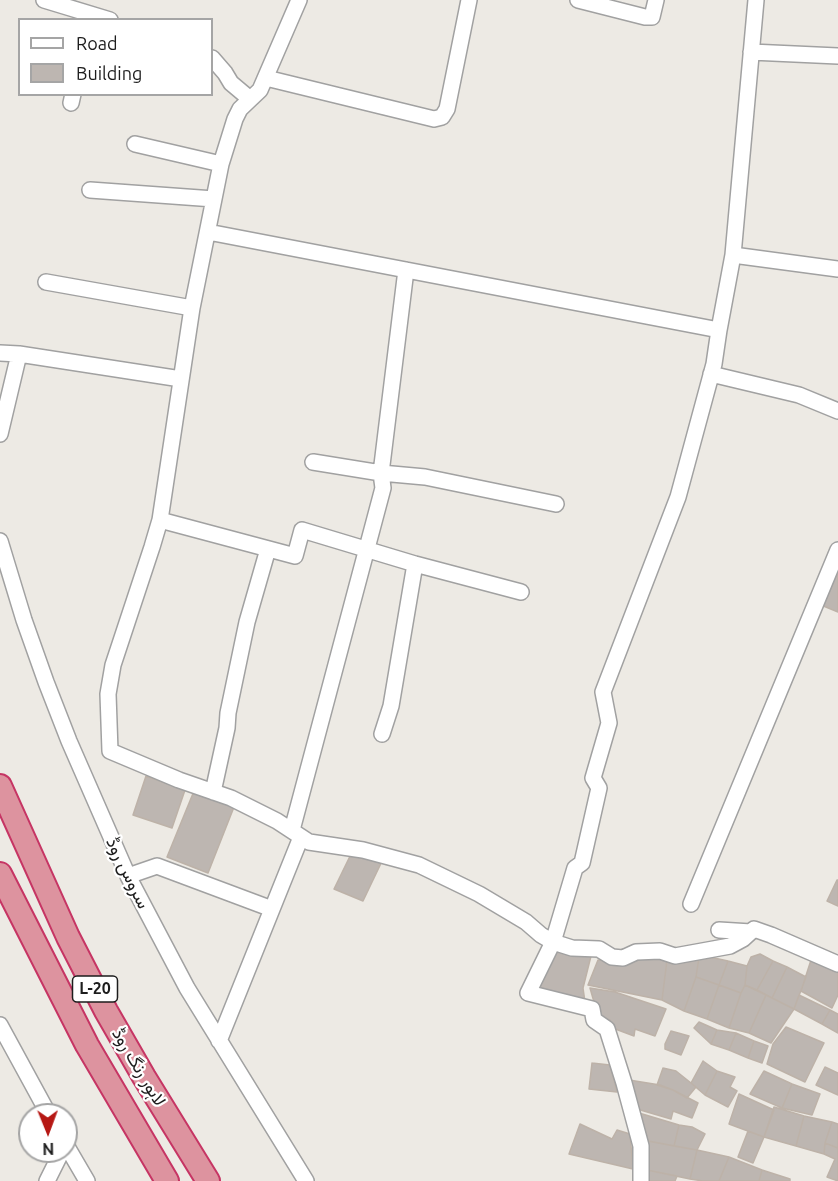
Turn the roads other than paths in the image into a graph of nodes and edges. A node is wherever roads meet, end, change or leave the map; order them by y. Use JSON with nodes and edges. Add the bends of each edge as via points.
{"nodes":[{"id":1,"x":44,"y":0,"type":"edge"},
{"id":2,"x":299,"y":0,"type":"edge"},
{"id":3,"x":469,"y":0,"type":"edge"},
{"id":4,"x":578,"y":0,"type":"edge"},
{"id":5,"x":656,"y":0,"type":"edge"},
{"id":6,"x":756,"y":0,"type":"edge"},
{"id":7,"x":89,"y":16,"type":"edge"},
{"id":8,"x":751,"y":52,"type":"junction"},
{"id":9,"x":838,"y":56,"type":"edge"},
{"id":10,"x":213,"y":59,"type":"edge"},
{"id":11,"x":266,"y":78,"type":"junction"},
{"id":12,"x":250,"y":99,"type":"junction"},
{"id":13,"x":135,"y":144,"type":"dead end"},
{"id":14,"x":221,"y":164,"type":"junction"},
{"id":15,"x":90,"y":190,"type":"dead end"},
{"id":16,"x":214,"y":200,"type":"junction"},
{"id":17,"x":208,"y":232,"type":"junction"},
{"id":18,"x":733,"y":255,"type":"junction"},
{"id":19,"x":838,"y":269,"type":"edge"},
{"id":20,"x":406,"y":270,"type":"junction"},
{"id":21,"x":46,"y":282,"type":"dead end"},
{"id":22,"x":192,"y":308,"type":"junction"},
{"id":23,"x":719,"y":330,"type":"junction"},
{"id":24,"x":0,"y":352,"type":"edge"},
{"id":25,"x":19,"y":354,"type":"junction"},
{"id":26,"x":711,"y":374,"type":"junction"},
{"id":27,"x":181,"y":379,"type":"junction"},
{"id":28,"x":838,"y":411,"type":"edge"},
{"id":29,"x":0,"y":434,"type":"edge"},
{"id":30,"x":314,"y":462,"type":"dead end"},
{"id":31,"x":381,"y":472,"type":"junction"},
{"id":32,"x":556,"y":504,"type":"dead end"},
{"id":33,"x":160,"y":520,"type":"junction"},
{"id":34,"x":0,"y":541,"type":"edge"},
{"id":35,"x":268,"y":549,"type":"junction"},
{"id":36,"x":367,"y":549,"type":"junction"},
{"id":37,"x":838,"y":550,"type":"edge"},
{"id":38,"x":415,"y":564,"type":"junction"},
{"id":39,"x":521,"y":592,"type":"dead end"},
{"id":40,"x":382,"y":734,"type":"dead end"},
{"id":41,"x":0,"y":786,"type":"edge"},
{"id":42,"x":213,"y":792,"type":"junction"},
{"id":43,"x":296,"y":834,"type":"junction"},
{"id":44,"x":0,"y":874,"type":"edge"},
{"id":45,"x":128,"y":876,"type":"junction"},
{"id":46,"x":691,"y":904,"type":"dead end"},
{"id":47,"x":272,"y":909,"type":"junction"},
{"id":48,"x":719,"y":930,"type":"dead end"},
{"id":49,"x":751,"y":932,"type":"junction"},
{"id":50,"x":553,"y":942,"type":"junction"},
{"id":51,"x":838,"y":964,"type":"edge"},
{"id":52,"x":0,"y":1024,"type":"edge"},
{"id":53,"x":219,"y":1041,"type":"junction"},
{"id":54,"x":43,"y":1103,"type":"edge"},
{"id":55,"x":56,"y":1163,"type":"edge"},
{"id":56,"x":76,"y":1163,"type":"edge"},
{"id":57,"x":47,"y":1181,"type":"edge"},
{"id":58,"x":87,"y":1181,"type":"edge"},
{"id":59,"x":167,"y":1181,"type":"edge"},
{"id":60,"x":208,"y":1181,"type":"edge"},
{"id":61,"x":306,"y":1181,"type":"edge"},
{"id":62,"x":640,"y":1181,"type":"edge"}],
"edges":[{"from":1,"to":7,"type":"street"},
{"from":2,"to":11,"type":"street"},
{"from":3,"to":11,"type":"street","via":[[442,117],[434,119]]},
{"from":4,"to":5,"type":"street","via":[[652,17]]},
{"from":6,"to":8,"type":"street"},
{"from":8,"to":9,"type":"street"},
{"from":8,"to":18,"type":"street"},
{"from":10,"to":12,"type":"street","via":[[231,83]]},
{"from":11,"to":12,"type":"street"},
{"from":12,"to":14,"type":"street","via":[[240,109]]},
{"from":13,"to":14,"type":"street"},
{"from":14,"to":16,"type":"street"},
{"from":15,"to":16,"type":"street"},
{"from":16,"to":17,"type":"street"},
{"from":17,"to":20,"type":"street"},
{"from":17,"to":22,"type":"street"},
{"from":18,"to":19,"type":"street"},
{"from":18,"to":23,"type":"street"},
{"from":20,"to":23,"type":"street"},
{"from":20,"to":31,"type":"street"},
{"from":21,"to":22,"type":"street"},
{"from":22,"to":27,"type":"street"},
{"from":23,"to":26,"type":"street"},
{"from":24,"to":25,"type":"street"},
{"from":25,"to":27,"type":"street"},
{"from":25,"to":29,"type":"street"},
{"from":26,"to":28,"type":"street","via":[[799,395]]},
{"from":26,"to":50,"type":"street","via":[[678,497],[603,692],[609,723],[593,778],[599,788],[582,863],[574,868]]},
{"from":27,"to":33,"type":"street"},
{"from":30,"to":31,"type":"street"},
{"from":31,"to":32,"type":"street"},
{"from":31,"to":36,"type":"street","via":[[383,489]]},
{"from":33,"to":35,"type":"street"},
{"from":33,"to":42,"type":"street","via":[[113,665],[108,694],[110,751]]},
{"from":34,"to":45,"type":"street","name":"سروس روڈ","via":[[46,682]]},
{"from":35,"to":36,"type":"street","via":[[295,556],[302,530]]},
{"from":35,"to":42,"type":"street","via":[[247,622]]},
{"from":36,"to":38,"type":"street"},
{"from":36,"to":43,"type":"street"},
{"from":37,"to":46,"type":"street"},
{"from":38,"to":39,"type":"street"},
{"from":38,"to":40,"type":"street","via":[[391,706]]},
{"from":41,"to":60,"type":"highway","name":"لاہور رنگ روڈ","number":"L-20","via":[[106,1011]]},
{"from":42,"to":43,"type":"street","via":[[277,821]]},
{"from":43,"to":47,"type":"street"},
{"from":43,"to":50,"type":"street","via":[[309,842],[363,850],[419,865],[479,894]]},
{"from":44,"to":59,"type":"highway","name":"لاہور رنگ روڈ","number":"L-20","via":[[87,1045]]},
{"from":45,"to":47,"type":"street","via":[[157,866]]},
{"from":45,"to":53,"type":"street","name":"سروس روڈ"},
{"from":47,"to":53,"type":"street"},
{"from":48,"to":49,"type":"street"},
{"from":49,"to":50,"type":"street","via":[[730,946],[675,956],[649,951],[612,957],[599,949],[572,948]]},
{"from":49,"to":51,"type":"street","via":[[754,929],[771,934]]},
{"from":50,"to":62,"type":"street","via":[[528,993],[592,1009],[594,1020],[607,1029],[641,1146]]},
{"from":52,"to":54,"type":"street"},
{"from":53,"to":61,"type":"street","name":"سروس روڈ"},
{"from":55,"to":57,"type":"street"},
{"from":56,"to":58,"type":"street"}]}
